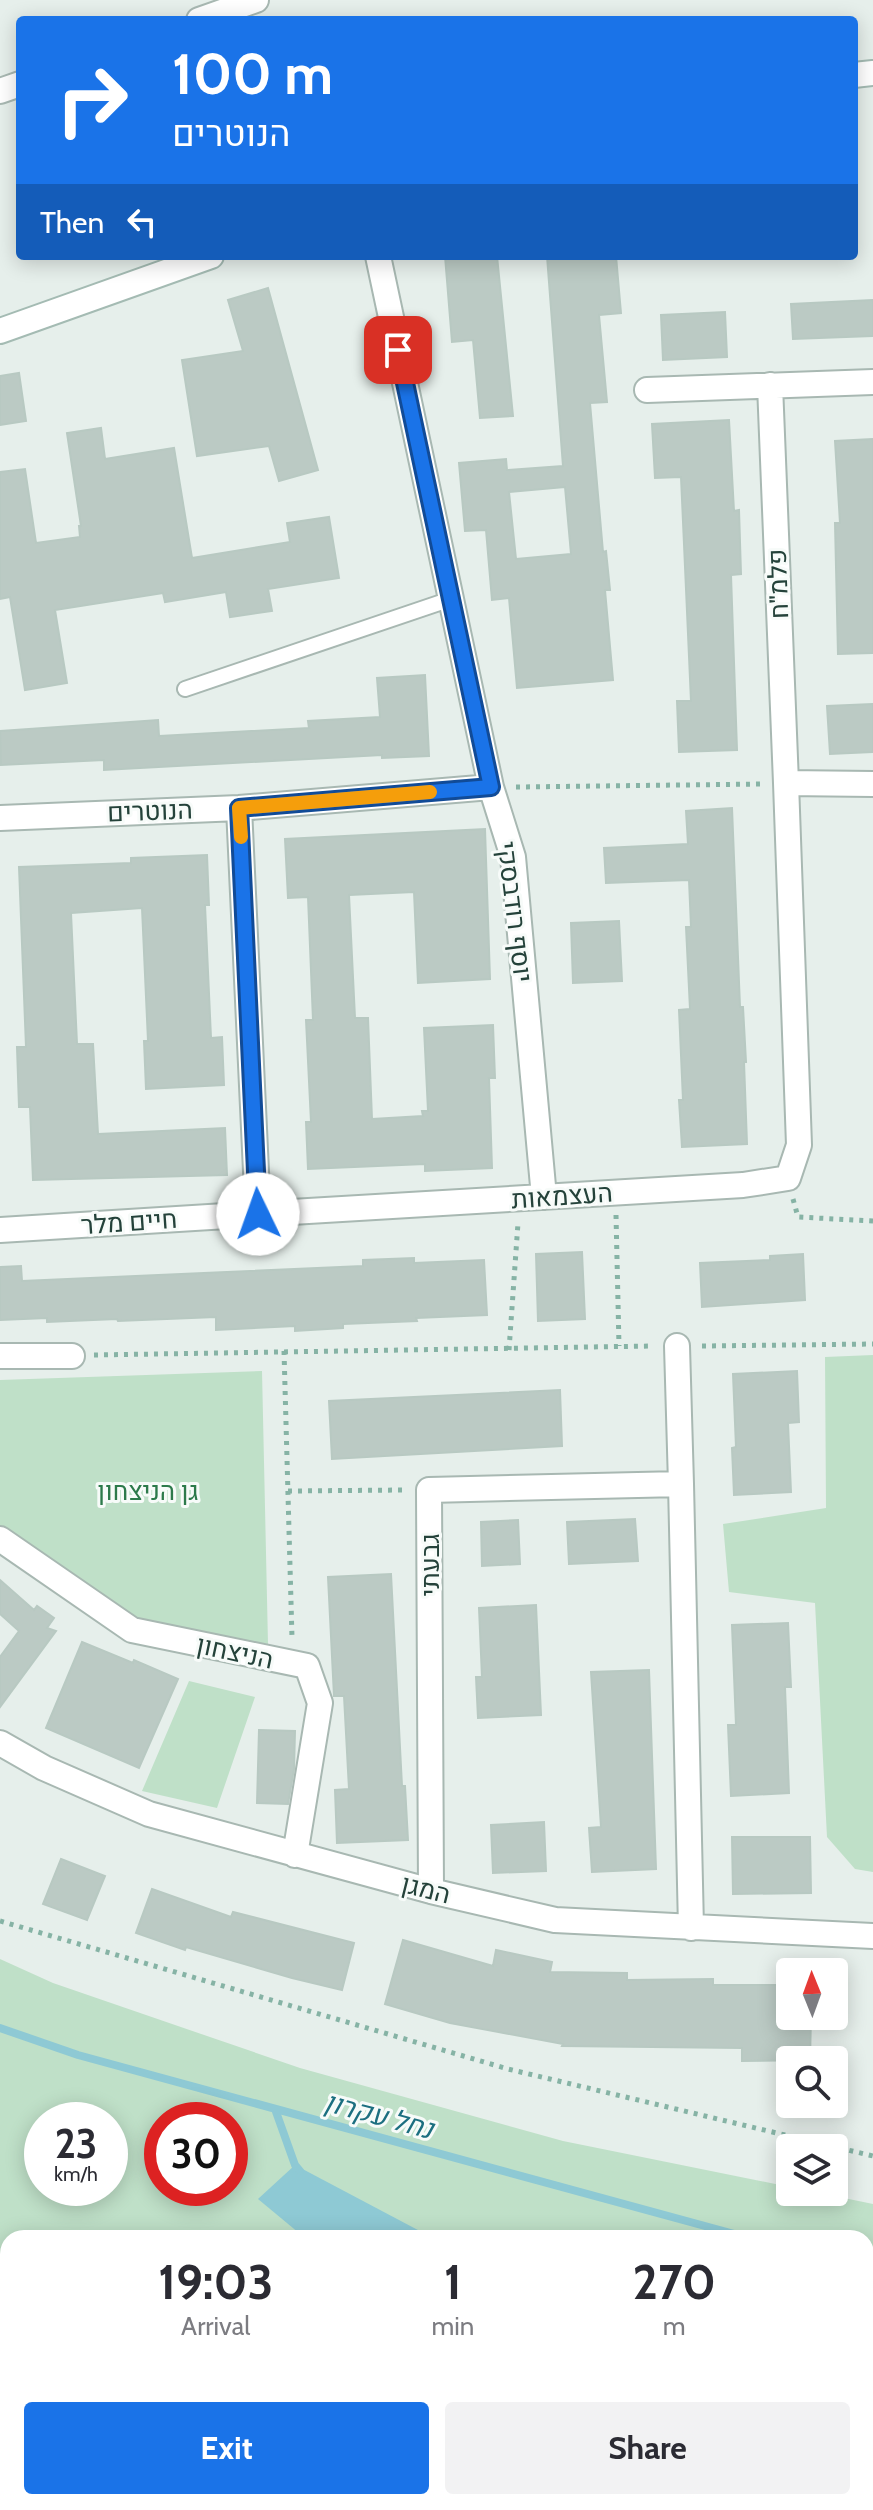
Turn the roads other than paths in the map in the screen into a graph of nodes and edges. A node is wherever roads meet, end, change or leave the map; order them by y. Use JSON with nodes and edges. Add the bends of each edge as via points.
{"nodes":[{"id":1,"x":256,"y":0,"type":"edge"},
{"id":2,"x":210,"y":16,"type":"edge"},
{"id":3,"x":200,"y":260,"type":"edge"},
{"id":4,"x":379,"y":260,"type":"edge"},
{"id":5,"x":0,"y":331,"type":"edge"},
{"id":6,"x":873,"y":382,"type":"edge"},
{"id":7,"x":770,"y":385,"type":"junction"},
{"id":8,"x":647,"y":390,"type":"dead end"},
{"id":9,"x":451,"y":599,"type":"junction"},
{"id":10,"x":185,"y":689,"type":"dead end"},
{"id":11,"x":786,"y":783,"type":"junction"},
{"id":12,"x":873,"y":784,"type":"edge"},
{"id":13,"x":491,"y":787,"type":"junction"},
{"id":14,"x":239,"y":808,"type":"junction"},
{"id":15,"x":0,"y":818,"type":"edge"},
{"id":16,"x":532,"y":1198,"type":"junction"},
{"id":17,"x":258,"y":1214,"type":"junction"},
{"id":18,"x":0,"y":1230,"type":"edge"},
{"id":19,"x":677,"y":1346,"type":"road end"},
{"id":20,"x":0,"y":1356,"type":"edge"},
{"id":21,"x":72,"y":1356,"type":"road end"},
{"id":22,"x":681,"y":1484,"type":"junction"},
{"id":23,"x":0,"y":1539,"type":"edge"},
{"id":24,"x":0,"y":1743,"type":"edge"},
{"id":25,"x":295,"y":1855,"type":"junction"},
{"id":26,"x":431,"y":1891,"type":"junction"},
{"id":27,"x":691,"y":1928,"type":"junction"},
{"id":28,"x":873,"y":1936,"type":"edge"}],
"edges":[{"from":1,"to":2,"type":"street"},
{"from":3,"to":5,"type":"street"},
{"from":4,"to":9,"type":"street","name":"יוסף רודבסקי"},
{"from":6,"to":7,"type":"street"},
{"from":7,"to":8,"type":"street"},
{"from":7,"to":11,"type":"street","name":"פלמ\"ח"},
{"from":9,"to":10,"type":"lane"},
{"from":9,"to":13,"type":"street","name":"יוסף רודבסקי"},
{"from":11,"to":12,"type":"street"},
{"from":11,"to":16,"type":"street","name":"העצמאות","via":[[799,1145],[788,1178]]},
{"from":13,"to":14,"type":"street","name":"הנוטרים"},
{"from":13,"to":16,"type":"street","name":"יוסף רודבסקי","via":[[513,857]]},
{"from":14,"to":15,"type":"street","name":"הנוטרים"},
{"from":14,"to":17,"type":"street"},
{"from":16,"to":17,"type":"street","name":"העצמאות"},
{"from":17,"to":18,"type":"street","name":"חיים מלר"},
{"from":19,"to":22,"type":"street"},
{"from":20,"to":21,"type":"street"},
{"from":22,"to":26,"type":"street","name":"גבעתי","via":[[429,1490]]},
{"from":22,"to":27,"type":"street"},
{"from":23,"to":25,"type":"street","name":"הניצחון","via":[[132,1630],[307,1666],[320,1703]]},
{"from":24,"to":25,"type":"street","name":"המגן","via":[[149,1814]]},
{"from":25,"to":26,"type":"street","name":"המגן"},
{"from":26,"to":27,"type":"street","name":"המגן","via":[[555,1920]]},
{"from":27,"to":28,"type":"street","name":"המגן"}]}
